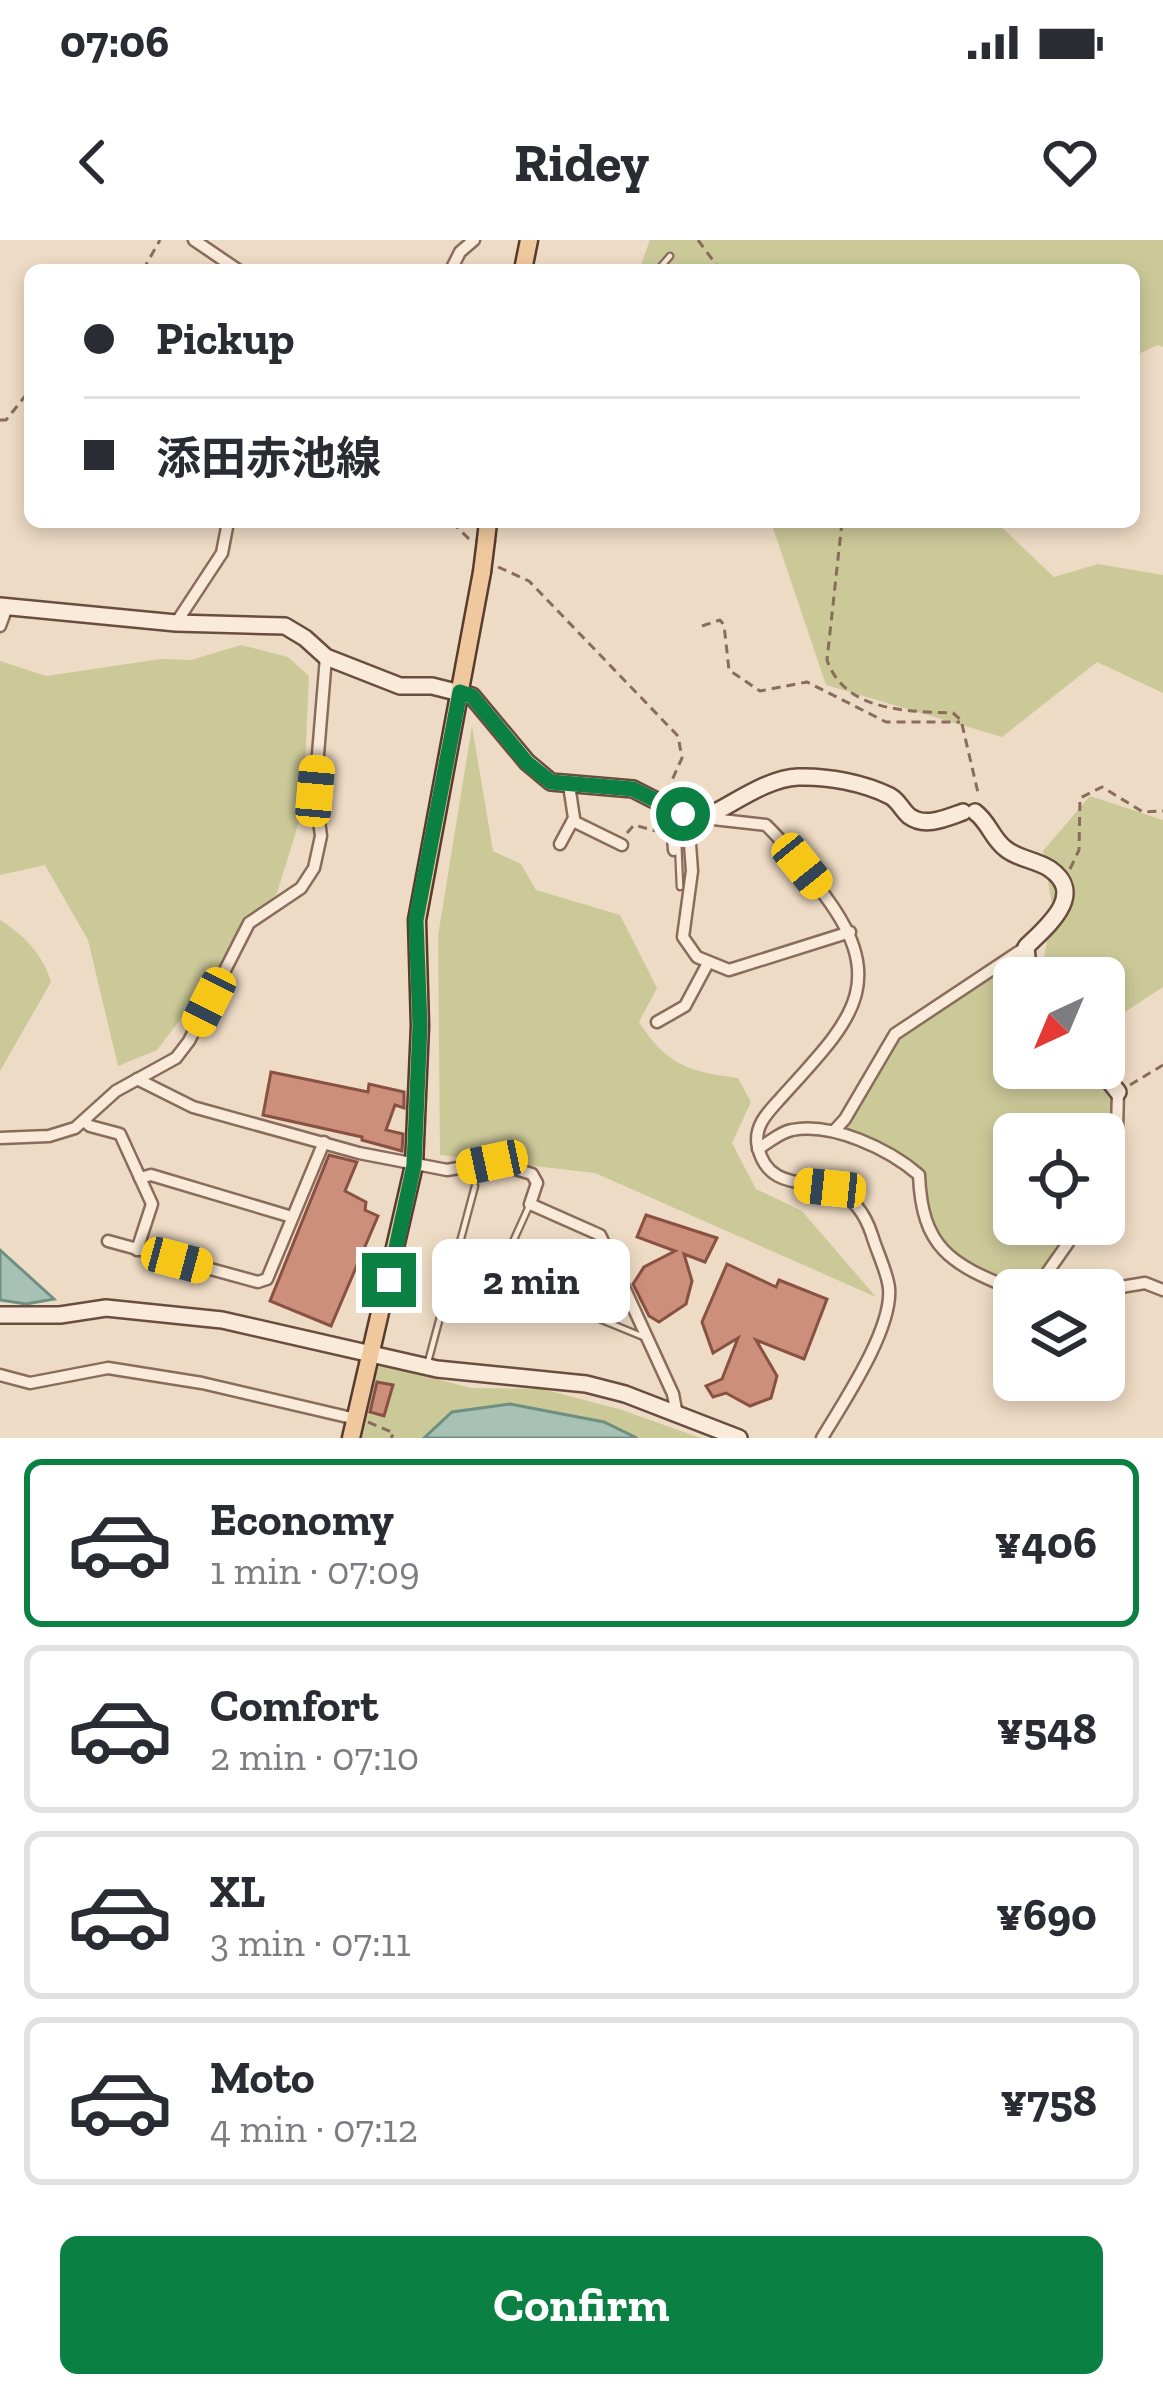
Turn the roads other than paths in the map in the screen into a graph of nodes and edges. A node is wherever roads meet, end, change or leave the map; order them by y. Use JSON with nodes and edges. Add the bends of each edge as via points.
{"nodes":[{"id":1,"x":194,"y":240,"type":"edge"},
{"id":2,"x":474,"y":240,"type":"edge"},
{"id":3,"x":670,"y":256,"type":"dead end"},
{"id":4,"x":229,"y":264,"type":"edge"},
{"id":5,"x":454,"y":264,"type":"edge"},
{"id":6,"x":663,"y":264,"type":"edge"},
{"id":7,"x":227,"y":528,"type":"edge"},
{"id":8,"x":482,"y":546,"type":"edge"},
{"id":9,"x":3,"y":607,"type":"edge"},
{"id":10,"x":176,"y":623,"type":"junction"},
{"id":11,"x":0,"y":626,"type":"edge"},
{"id":12,"x":326,"y":657,"type":"junction"},
{"id":13,"x":460,"y":692,"type":"junction"},
{"id":14,"x":569,"y":784,"type":"junction"},
{"id":15,"x":680,"y":812,"type":"junction"},
{"id":16,"x":573,"y":820,"type":"junction"},
{"id":17,"x":560,"y":844,"type":"dead end"},
{"id":18,"x":622,"y":845,"type":"road end"},
{"id":19,"x":674,"y":850,"type":"dead end"},
{"id":20,"x":680,"y":887,"type":"dead end"},
{"id":21,"x":850,"y":932,"type":"junction"},
{"id":22,"x":1026,"y":947,"type":"junction"},
{"id":23,"x":1027,"y":957,"type":"edge"},
{"id":24,"x":708,"y":963,"type":"junction"},
{"id":25,"x":657,"y":1022,"type":"dead end"},
{"id":26,"x":137,"y":1079,"type":"junction"},
{"id":27,"x":1116,"y":1089,"type":"edge"},
{"id":28,"x":1118,"y":1092,"type":"joint"},
{"id":29,"x":1117,"y":1113,"type":"edge"},
{"id":30,"x":84,"y":1121,"type":"junction"},
{"id":31,"x":834,"y":1131,"type":"junction"},
{"id":32,"x":0,"y":1138,"type":"edge"},
{"id":33,"x":324,"y":1142,"type":"junction"},
{"id":34,"x":758,"y":1149,"type":"junction"},
{"id":35,"x":414,"y":1165,"type":"junction"},
{"id":36,"x":140,"y":1178,"type":"junction"},
{"id":37,"x":475,"y":1186,"type":"dead end"},
{"id":38,"x":530,"y":1204,"type":"junction"},
{"id":39,"x":292,"y":1217,"type":"junction"},
{"id":40,"x":108,"y":1241,"type":"dead end"},
{"id":41,"x":137,"y":1250,"type":"junction"},
{"id":42,"x":456,"y":1255,"type":"junction"},
{"id":43,"x":502,"y":1268,"type":"junction"},
{"id":44,"x":993,"y":1279,"type":"edge"},
{"id":45,"x":1125,"y":1286,"type":"edge"},
{"id":46,"x":1163,"y":1290,"type":"edge"},
{"id":47,"x":0,"y":1315,"type":"edge"},
{"id":48,"x":646,"y":1338,"type":"junction"},
{"id":49,"x":372,"y":1358,"type":"junction"},
{"id":50,"x":427,"y":1368,"type":"junction"},
{"id":51,"x":0,"y":1376,"type":"edge"},
{"id":52,"x":676,"y":1415,"type":"junction"},
{"id":53,"x":353,"y":1429,"type":"edge"},
{"id":54,"x":739,"y":1438,"type":"edge"},
{"id":55,"x":822,"y":1438,"type":"edge"}],
"edges":[{"from":1,"to":4,"type":"street"},
{"from":2,"to":5,"type":"street"},
{"from":3,"to":6,"type":"lane"},
{"from":7,"to":10,"type":"street","via":[[222,553]]},
{"from":8,"to":13,"type":"main road"},
{"from":9,"to":10,"type":"street"},
{"from":9,"to":11,"type":"street"},
{"from":10,"to":12,"type":"street","via":[[285,626]]},
{"from":12,"to":13,"type":"street","via":[[400,686]]},
{"from":12,"to":26,"type":"street","via":[[314,868],[301,888],[249,923],[176,1058]]},
{"from":13,"to":14,"type":"street","via":[[472,696],[538,775]]},
{"from":13,"to":35,"type":"main road","via":[[416,920]]},
{"from":14,"to":15,"type":"street","via":[[633,789]]},
{"from":14,"to":16,"type":"street"},
{"from":15,"to":19,"type":"street"},
{"from":15,"to":20,"type":"lane"},
{"from":15,"to":21,"type":"street","via":[[766,825]]},
{"from":15,"to":22,"type":"street","via":[[792,776],[881,793],[916,820],[969,812],[986,820],[1006,849],[1052,870],[1063,884],[1060,913]]},
{"from":15,"to":24,"type":"street","via":[[692,871],[683,938]]},
{"from":16,"to":17,"type":"street"},
{"from":16,"to":18,"type":"street"},
{"from":21,"to":24,"type":"street","via":[[729,970]]},
{"from":21,"to":34,"type":"street","via":[[860,976],[853,1007],[766,1113]]},
{"from":22,"to":23,"type":"street"},
{"from":22,"to":31,"type":"street","via":[[895,1034]]},
{"from":24,"to":25,"type":"street","via":[[686,1006]]},
{"from":26,"to":30,"type":"street"},
{"from":26,"to":33,"type":"street","via":[[193,1107]]},
{"from":27,"to":28,"type":"street"},
{"from":28,"to":29,"type":"street"},
{"from":30,"to":32,"type":"street","via":[[49,1136]]},
{"from":30,"to":36,"type":"street","via":[[120,1134]]},
{"from":31,"to":34,"type":"street","via":[[788,1130]]},
{"from":31,"to":44,"type":"street","via":[[896,1155],[919,1175],[926,1228],[946,1254]]},
{"from":33,"to":35,"type":"street"},
{"from":33,"to":39,"type":"street"},
{"from":34,"to":55,"type":"street","via":[[791,1184],[830,1188],[859,1208],[889,1286],[878,1331]]},
{"from":35,"to":38,"type":"street","via":[[447,1170],[492,1162],[532,1174]]},
{"from":35,"to":49,"type":"main road"},
{"from":36,"to":39,"type":"street","via":[[151,1174]]},
{"from":36,"to":41,"type":"street","via":[[152,1204]]},
{"from":37,"to":42,"type":"lane"},
{"from":38,"to":43,"type":"lane"},
{"from":38,"to":48,"type":"street","via":[[600,1235]]},
{"from":39,"to":41,"type":"street","via":[[267,1279],[258,1282]]},
{"from":40,"to":41,"type":"street"},
{"from":42,"to":43,"type":"lane"},
{"from":42,"to":50,"type":"lane"},
{"from":43,"to":48,"type":"lane","via":[[497,1277]]},
{"from":45,"to":46,"type":"street"},
{"from":47,"to":49,"type":"street","via":[[153,1311]]},
{"from":48,"to":52,"type":"street"},
{"from":49,"to":50,"type":"street"},
{"from":49,"to":53,"type":"main road"},
{"from":50,"to":52,"type":"street","via":[[586,1384]]},
{"from":51,"to":53,"type":"street","via":[[30,1383],[108,1368],[202,1383]]},
{"from":52,"to":54,"type":"street"}]}
